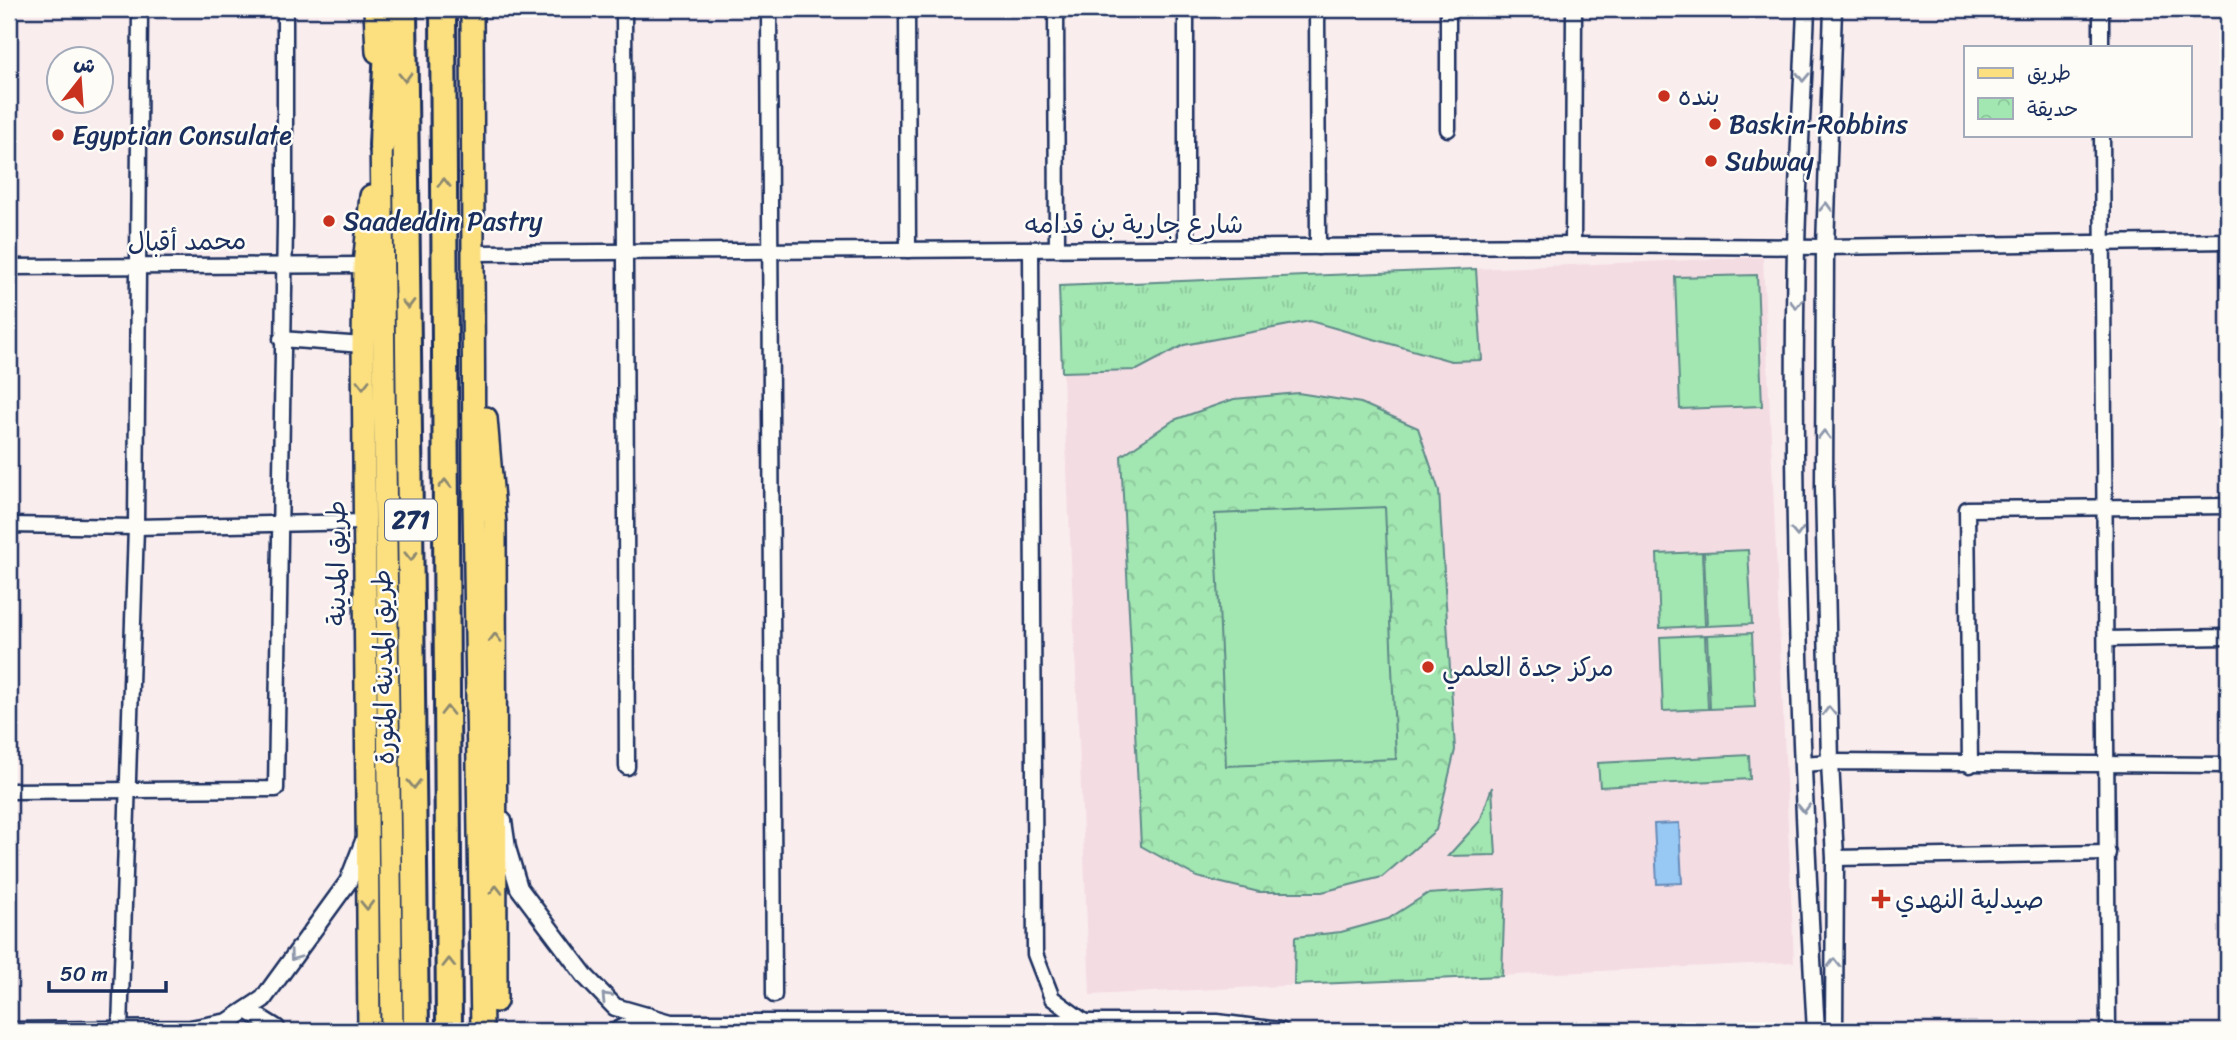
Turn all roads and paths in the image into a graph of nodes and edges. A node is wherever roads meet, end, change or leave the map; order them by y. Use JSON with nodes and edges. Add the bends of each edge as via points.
{"nodes":[{"id":1,"x":140,"y":9,"type":"edge"},
{"id":2,"x":285,"y":9,"type":"edge"},
{"id":3,"x":375,"y":9,"type":"edge"},
{"id":4,"x":389,"y":9,"type":"edge"},
{"id":5,"x":404,"y":9,"type":"edge"},
{"id":6,"x":443,"y":9,"type":"edge"},
{"id":7,"x":471,"y":9,"type":"edge"},
{"id":8,"x":624,"y":9,"type":"edge"},
{"id":9,"x":769,"y":9,"type":"edge"},
{"id":10,"x":907,"y":9,"type":"edge"},
{"id":11,"x":1056,"y":9,"type":"edge"},
{"id":12,"x":1186,"y":9,"type":"edge"},
{"id":13,"x":1317,"y":9,"type":"edge"},
{"id":14,"x":1448,"y":9,"type":"edge"},
{"id":15,"x":1574,"y":9,"type":"edge"},
{"id":16,"x":1806,"y":9,"type":"edge"},
{"id":17,"x":1833,"y":9,"type":"edge"},
{"id":18,"x":2101,"y":9,"type":"edge"},
{"id":19,"x":2101,"y":46,"type":"edge"},
{"id":20,"x":380,"y":96,"type":"junction"},
{"id":21,"x":1448,"y":129,"type":"dead end"},
{"id":22,"x":2102,"y":136,"type":"edge"},
{"id":23,"x":382,"y":146,"type":"junction"},
{"id":24,"x":2228,"y":241,"type":"edge"},
{"id":25,"x":2102,"y":242,"type":"junction"},
{"id":26,"x":1573,"y":245,"type":"junction"},
{"id":27,"x":1796,"y":246,"type":"junction"},
{"id":28,"x":1318,"y":247,"type":"junction"},
{"id":29,"x":1825,"y":247,"type":"junction"},
{"id":30,"x":1186,"y":248,"type":"junction"},
{"id":31,"x":1031,"y":249,"type":"junction"},
{"id":32,"x":1057,"y":249,"type":"junction"},
{"id":33,"x":908,"y":250,"type":"junction"},
{"id":34,"x":771,"y":251,"type":"junction"},
{"id":35,"x":625,"y":252,"type":"junction"},
{"id":36,"x":472,"y":253,"type":"junction"},
{"id":37,"x":282,"y":265,"type":"junction"},
{"id":38,"x":364,"y":265,"type":"junction"},
{"id":39,"x":139,"y":266,"type":"junction"},
{"id":40,"x":9,"y":267,"type":"edge"},
{"id":41,"x":281,"y":343,"type":"junction"},
{"id":42,"x":363,"y":345,"type":"junction"},
{"id":43,"x":2228,"y":506,"type":"edge"},
{"id":44,"x":2105,"y":507,"type":"junction"},
{"id":45,"x":364,"y":522,"type":"junction"},
{"id":46,"x":281,"y":523,"type":"junction"},
{"id":47,"x":9,"y":525,"type":"edge"},
{"id":48,"x":136,"y":527,"type":"junction"},
{"id":49,"x":1826,"y":576,"type":"junction"},
{"id":50,"x":1798,"y":579,"type":"junction"},
{"id":51,"x":2228,"y":637,"type":"edge"},
{"id":52,"x":2106,"y":639,"type":"junction"},
{"id":53,"x":1830,"y":762,"type":"junction"},
{"id":54,"x":1803,"y":764,"type":"junction"},
{"id":55,"x":1970,"y":765,"type":"junction"},
{"id":56,"x":2107,"y":765,"type":"junction"},
{"id":57,"x":2228,"y":765,"type":"edge"},
{"id":58,"x":627,"y":767,"type":"dead end"},
{"id":59,"x":496,"y":771,"type":"junction"},
{"id":60,"x":9,"y":791,"type":"edge"},
{"id":61,"x":128,"y":792,"type":"junction"},
{"id":62,"x":366,"y":836,"type":"junction"},
{"id":63,"x":2108,"y":853,"type":"junction"},
{"id":64,"x":1835,"y":858,"type":"junction"},
{"id":65,"x":774,"y":995,"type":"dead end"},
{"id":66,"x":247,"y":1010,"type":"junction"},
{"id":67,"x":648,"y":1016,"type":"junction"},
{"id":68,"x":1086,"y":1023,"type":"junction"},
{"id":69,"x":120,"y":1030,"type":"edge"},
{"id":70,"x":9,"y":1031,"type":"edge"},
{"id":71,"x":275,"y":1031,"type":"edge"},
{"id":72,"x":369,"y":1031,"type":"edge"},
{"id":73,"x":391,"y":1031,"type":"edge"},
{"id":74,"x":416,"y":1031,"type":"edge"},
{"id":75,"x":449,"y":1031,"type":"edge"},
{"id":76,"x":482,"y":1031,"type":"edge"},
{"id":77,"x":496,"y":1031,"type":"edge"},
{"id":78,"x":617,"y":1031,"type":"edge"},
{"id":79,"x":1280,"y":1031,"type":"edge"},
{"id":80,"x":1816,"y":1031,"type":"edge"},
{"id":81,"x":1834,"y":1031,"type":"edge"},
{"id":82,"x":2108,"y":1031,"type":"edge"}],
"edges":[{"from":1,"to":39,"type":"street"},
{"from":2,"to":37,"type":"street"},
{"from":3,"to":20,"type":"main road","name":"طريق المدينة"},
{"from":4,"to":23,"type":"highway"},
{"from":5,"to":74,"type":"highway","name":"طريق المدينة المنورة","number":"271","one_way":true},
{"from":75,"to":6,"type":"highway","number":"271","one_way":true},
{"from":7,"to":36,"type":"main road"},
{"from":8,"to":35,"type":"street"},
{"from":9,"to":34,"type":"street"},
{"from":10,"to":33,"type":"street"},
{"from":11,"to":32,"type":"street"},
{"from":12,"to":30,"type":"street"},
{"from":13,"to":28,"type":"street"},
{"from":14,"to":21,"type":"street"},
{"from":15,"to":26,"type":"street"},
{"from":16,"to":27,"type":"street","one_way":true},
{"from":29,"to":17,"type":"street","one_way":true},
{"from":18,"to":19,"type":"street"},
{"from":20,"to":23,"type":"main road","name":"طريق المدينة"},
{"from":20,"to":38,"type":"main road","name":"طريق المدينة"},
{"from":22,"to":25,"type":"street"},
{"from":23,"to":73,"type":"main road","name":"طريق المدينة"},
{"from":24,"to":25,"type":"street","name":"شارع جارية بن قدامه"},
{"from":25,"to":29,"type":"street","name":"شارع جارية بن قدامه"},
{"from":25,"to":44,"type":"street"},
{"from":26,"to":27,"type":"street","name":"شارع جارية بن قدامه"},
{"from":26,"to":28,"type":"street","name":"شارع جارية بن قدامه"},
{"from":27,"to":29,"type":"street","name":"شارع جارية بن قدامه"},
{"from":27,"to":50,"type":"street","one_way":true},
{"from":28,"to":30,"type":"street","name":"شارع جارية بن قدامه"},
{"from":49,"to":29,"type":"street","one_way":true},
{"from":30,"to":32,"type":"street","name":"شارع جارية بن قدامه"},
{"from":31,"to":32,"type":"street","name":"شارع جارية بن قدامه"},
{"from":31,"to":33,"type":"street","name":"شارع جارية بن قدامه"},
{"from":31,"to":68,"type":"street","via":[[1035,954],[1052,999]]},
{"from":33,"to":34,"type":"street","name":"شارع جارية بن قدامه"},
{"from":34,"to":35,"type":"street","name":"شارع جارية بن قدامه"},
{"from":34,"to":65,"type":"street"},
{"from":35,"to":36,"type":"street","name":"شارع جارية بن قدامه"},
{"from":35,"to":58,"type":"street"},
{"from":59,"to":36,"type":"main road","one_way":true,"via":[[495,523]]},
{"from":36,"to":76,"type":"main road"},
{"from":37,"to":38,"type":"street"},
{"from":37,"to":39,"type":"street","name":"محمد أقبال"},
{"from":37,"to":41,"type":"street","name":"محمد أقبال"},
{"from":38,"to":42,"type":"main road","name":"طريق المدينة"},
{"from":39,"to":40,"type":"street","name":"محمد أقبال"},
{"from":39,"to":48,"type":"street"},
{"from":41,"to":42,"type":"street"},
{"from":41,"to":46,"type":"street","name":"محمد أقبال"},
{"from":42,"to":45,"type":"main road","name":"طريق المدينة","one_way":true},
{"from":43,"to":44,"type":"street"},
{"from":44,"to":52,"type":"street"},
{"from":44,"to":55,"type":"street","via":[[1966,509]]},
{"from":45,"to":46,"type":"street"},
{"from":45,"to":62,"type":"main road","name":"طريق المدينة"},
{"from":46,"to":48,"type":"street"},
{"from":46,"to":61,"type":"street","name":"محمد أقبال","via":[[276,789]]},
{"from":47,"to":48,"type":"street"},
{"from":48,"to":61,"type":"street"},
{"from":49,"to":50,"type":"street"},
{"from":53,"to":49,"type":"street","one_way":true},
{"from":50,"to":54,"type":"street"},
{"from":51,"to":52,"type":"street"},
{"from":52,"to":56,"type":"street"},
{"from":53,"to":54,"type":"street"},
{"from":53,"to":55,"type":"street"},
{"from":53,"to":64,"type":"street"},
{"from":54,"to":80,"type":"street","one_way":true},
{"from":55,"to":56,"type":"street"},
{"from":56,"to":57,"type":"street"},
{"from":56,"to":63,"type":"street"},
{"from":67,"to":59,"type":"street","one_way":true,"via":[[615,1007],[586,977],[519,888],[507,848]]},
{"from":77,"to":59,"type":"main road","one_way":true},
{"from":60,"to":61,"type":"street"},
{"from":61,"to":69,"type":"street"},
{"from":62,"to":66,"type":"street","one_way":true,"via":[[348,882],[263,999]]},
{"from":62,"to":72,"type":"main road","name":"طريق المدينة","one_way":true},
{"from":63,"to":64,"type":"street"},
{"from":63,"to":82,"type":"street"},
{"from":81,"to":64,"type":"street","one_way":true},
{"from":66,"to":69,"type":"street","via":[[228,1022],[190,1029]]},
{"from":66,"to":71,"type":"street"},
{"from":67,"to":68,"type":"street","via":[[671,1023]]},
{"from":67,"to":78,"type":"street"},
{"from":68,"to":79,"type":"street","via":[[1217,1023]]},
{"from":69,"to":70,"type":"street"}]}
